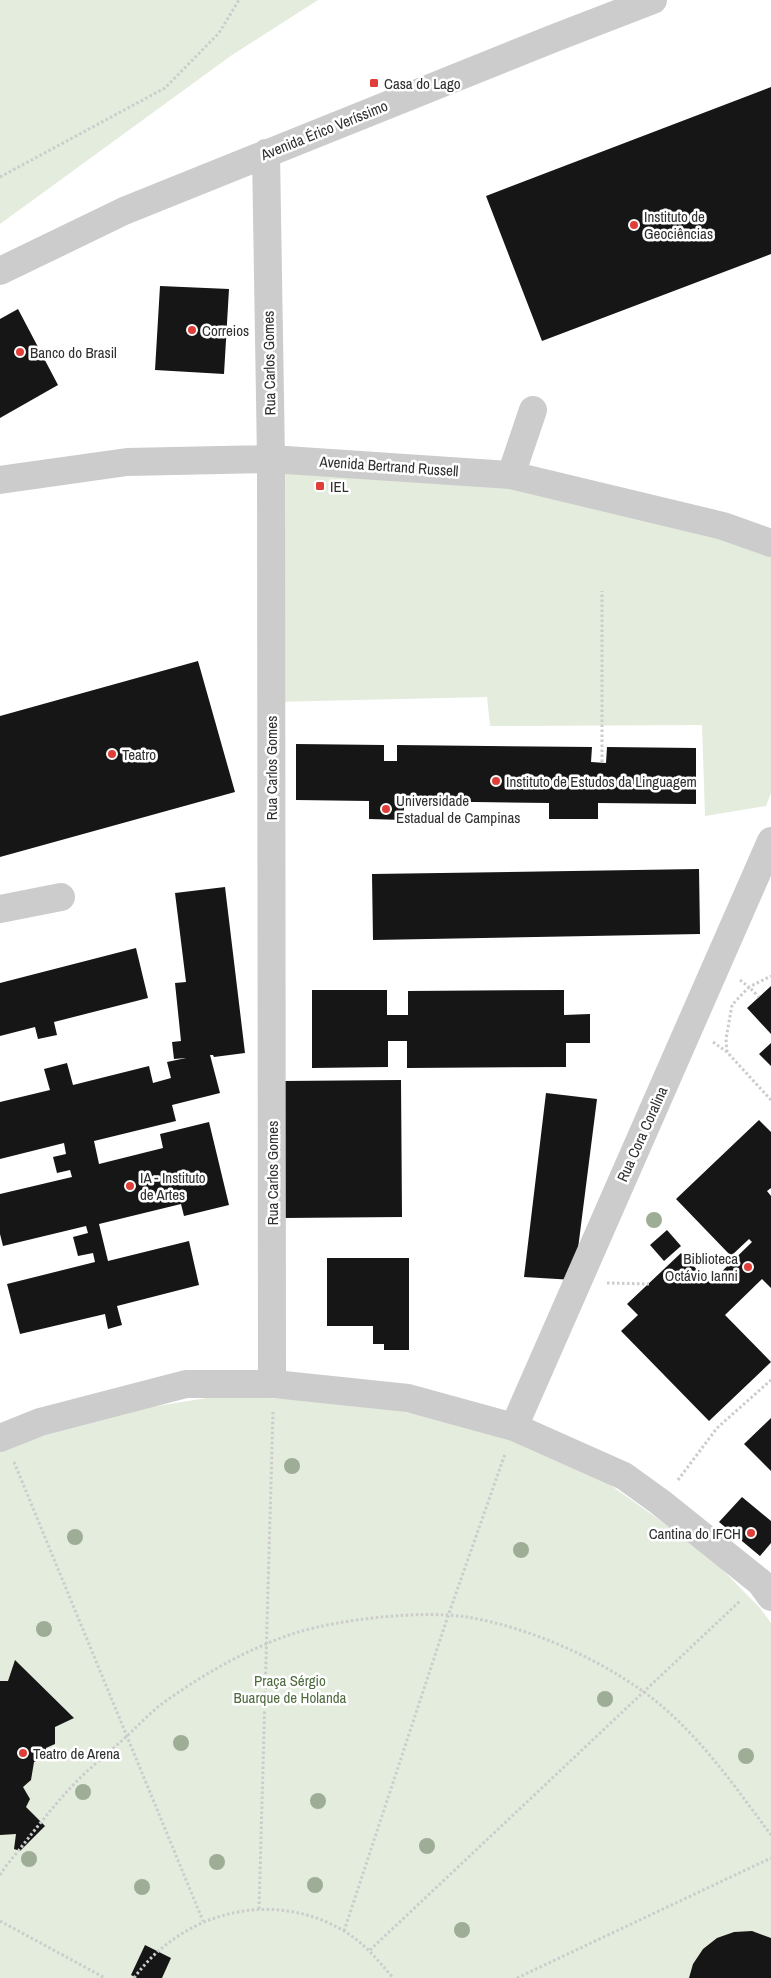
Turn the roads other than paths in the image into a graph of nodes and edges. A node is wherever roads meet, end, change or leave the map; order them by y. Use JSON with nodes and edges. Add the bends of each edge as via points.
{"nodes":[{"id":1,"x":653,"y":0,"type":"edge"},
{"id":2,"x":266,"y":153,"type":"junction"},
{"id":3,"x":0,"y":271,"type":"edge"},
{"id":4,"x":533,"y":410,"type":"dead end"},
{"id":5,"x":271,"y":459,"type":"junction"},
{"id":6,"x":511,"y":475,"type":"junction"},
{"id":7,"x":0,"y":480,"type":"edge"},
{"id":8,"x":771,"y":543,"type":"edge"},
{"id":9,"x":771,"y":841,"type":"edge"},
{"id":10,"x":61,"y":897,"type":"dead end"},
{"id":11,"x":0,"y":909,"type":"edge"},
{"id":12,"x":274,"y":1384,"type":"junction"},
{"id":13,"x":514,"y":1427,"type":"junction"},
{"id":14,"x":1,"y":1434,"type":"edge"},
{"id":15,"x":767,"y":1584,"type":"edge"}],
"edges":[{"from":1,"to":2,"type":"street","name":"Avenida Érico Veríssimo"},
{"from":2,"to":3,"type":"street","name":"Avenida Érico Veríssimo","via":[[124,211]]},
{"from":2,"to":5,"type":"street","name":"Rua Carlos Gomes"},
{"from":4,"to":6,"type":"street"},
{"from":5,"to":6,"type":"street","name":"Avenida Bertrand Russell"},
{"from":5,"to":7,"type":"street","name":"Avenida Bertrand Russell","via":[[127,462]]},
{"from":5,"to":12,"type":"street","name":"Rua Carlos Gomes"},
{"from":6,"to":8,"type":"street","name":"Avenida Bertrand Russell","via":[[722,526]]},
{"from":9,"to":13,"type":"street","name":"Rua Cora Coralina"},
{"from":10,"to":11,"type":"street"},
{"from":12,"to":13,"type":"street","via":[[408,1398]]},
{"from":12,"to":14,"type":"street","via":[[186,1384]]},
{"from":13,"to":15,"type":"street","via":[[624,1476]]}]}
